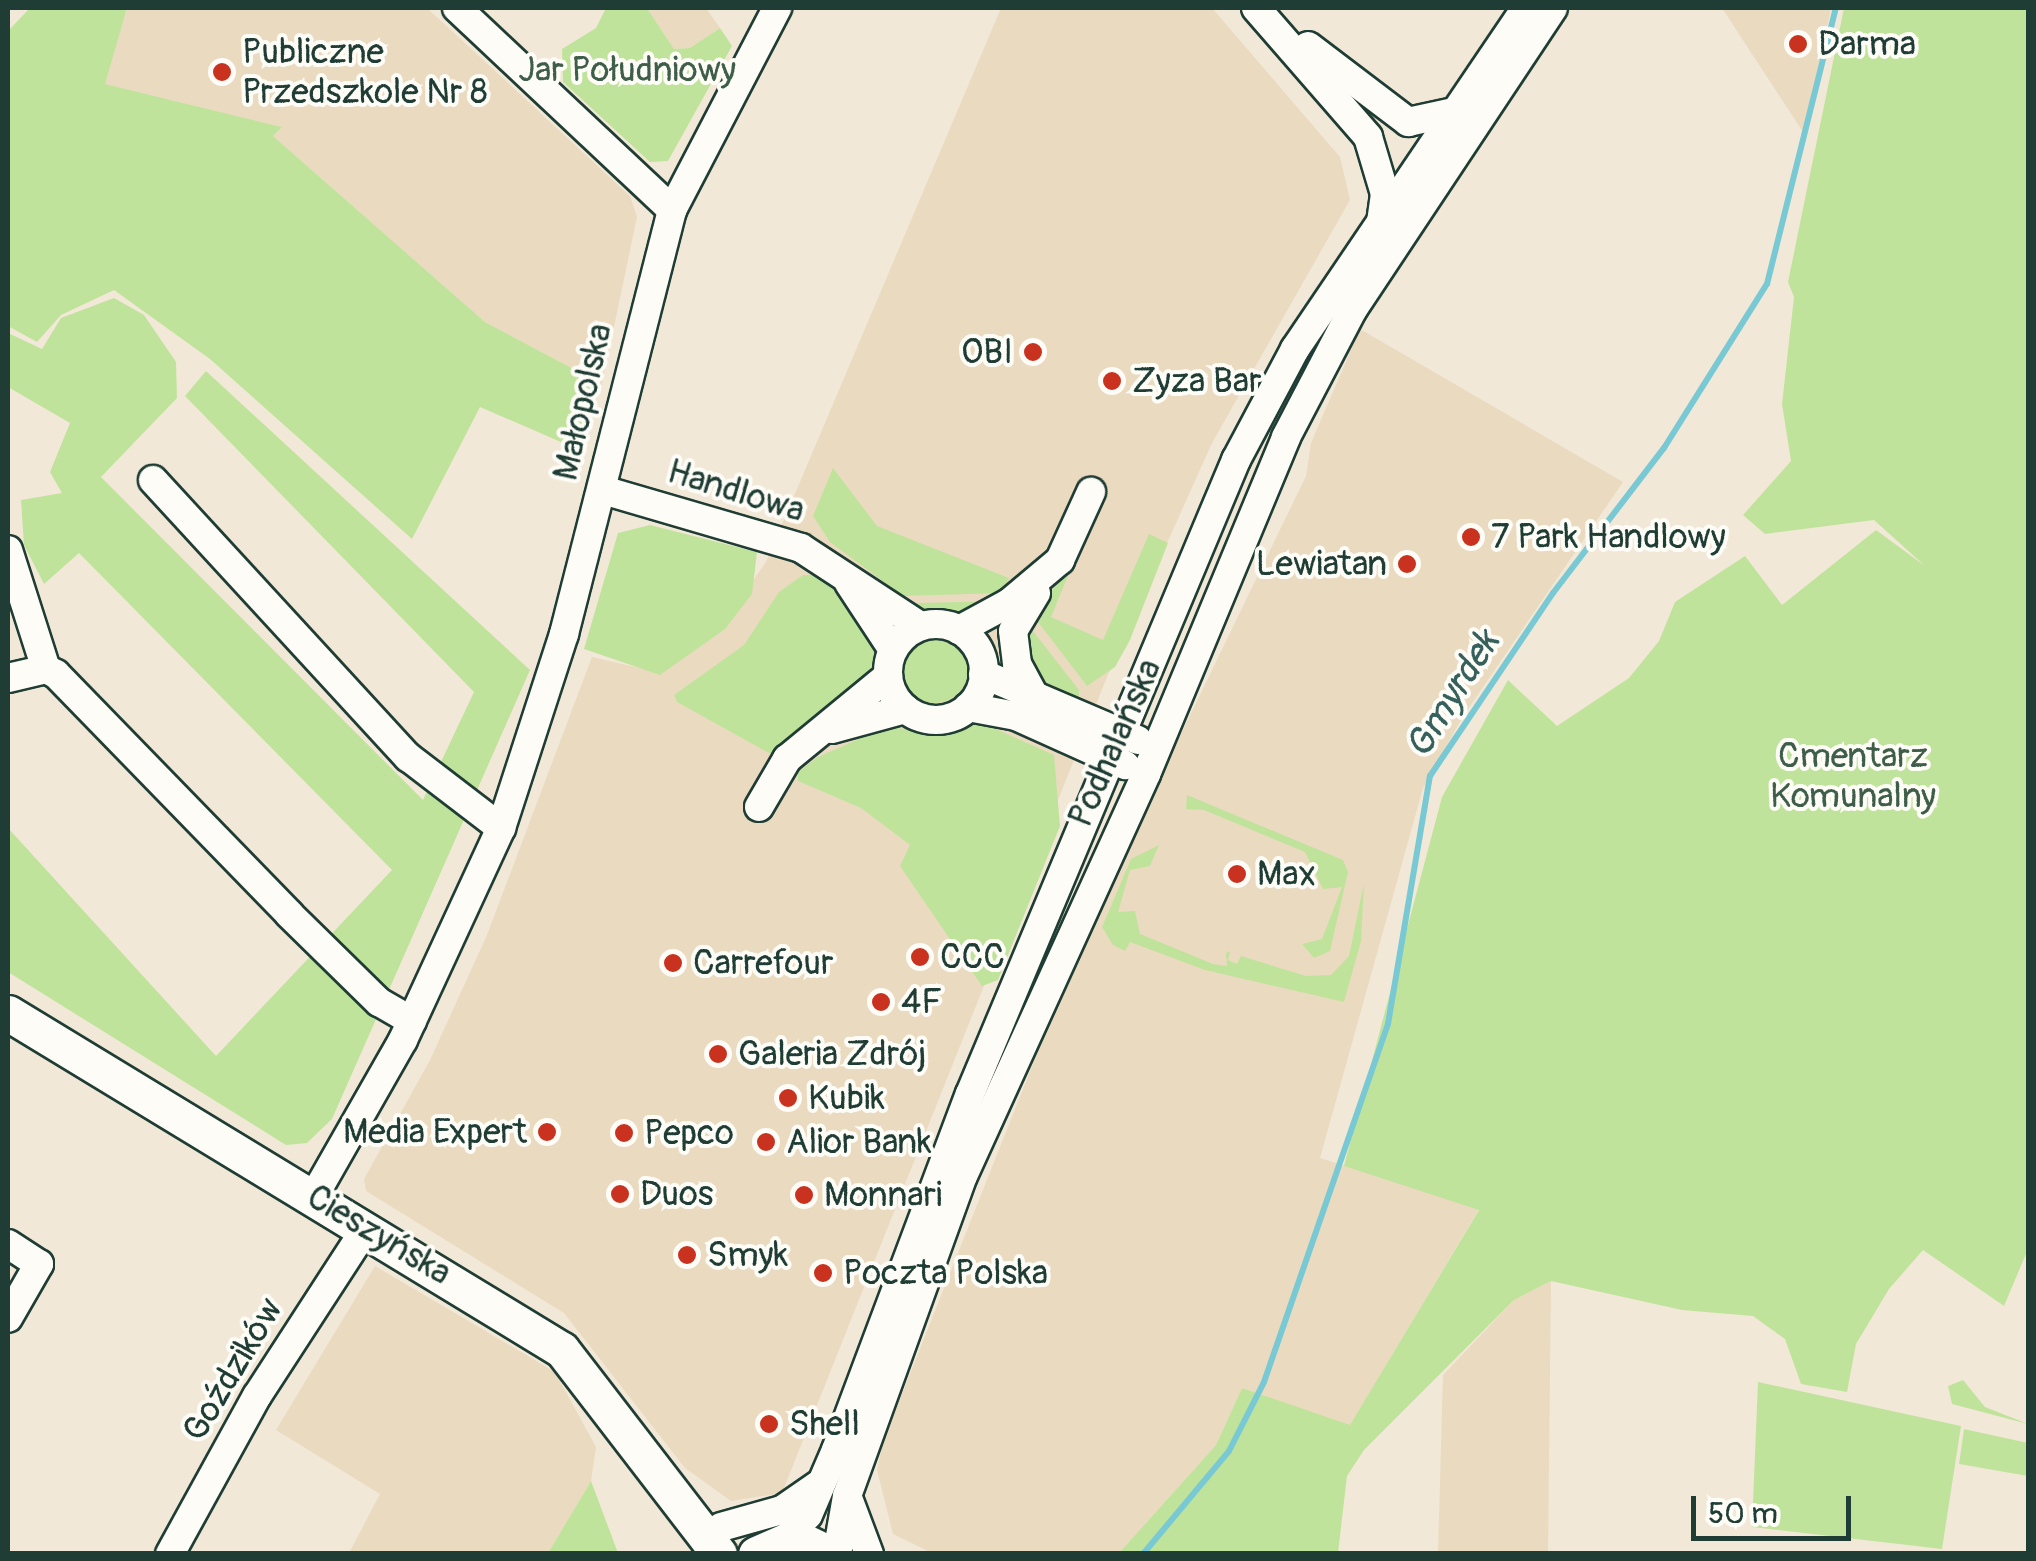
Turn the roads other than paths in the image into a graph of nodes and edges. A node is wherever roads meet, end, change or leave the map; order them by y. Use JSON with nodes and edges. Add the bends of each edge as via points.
{"nodes":[{"id":1,"x":457,"y":8,"type":"edge"},
{"id":2,"x":776,"y":8,"type":"edge"},
{"id":3,"x":1256,"y":8,"type":"edge"},
{"id":4,"x":1264,"y":8,"type":"edge"},
{"id":5,"x":1526,"y":8,"type":"edge"},
{"id":6,"x":1554,"y":8,"type":"edge"},
{"id":7,"x":1454,"y":112,"type":"junction"},
{"id":8,"x":1408,"y":122,"type":"junction"},
{"id":9,"x":1368,"y":136,"type":"junction"},
{"id":10,"x":1460,"y":149,"type":"junction"},
{"id":11,"x":1422,"y":160,"type":"junction"},
{"id":12,"x":1426,"y":200,"type":"junction"},
{"id":13,"x":672,"y":210,"type":"junction"},
{"id":14,"x":1380,"y":225,"type":"junction"},
{"id":15,"x":153,"y":480,"type":"dead end"},
{"id":16,"x":603,"y":490,"type":"junction"},
{"id":17,"x":1091,"y":492,"type":"dead end"},
{"id":18,"x":8,"y":550,"type":"edge"},
{"id":19,"x":1060,"y":560,"type":"junction"},
{"id":20,"x":842,"y":574,"type":"junction"},
{"id":21,"x":1020,"y":609,"type":"junction"},
{"id":22,"x":920,"y":626,"type":"junction"},
{"id":23,"x":959,"y":630,"type":"junction"},
{"id":24,"x":890,"y":663,"type":"junction"},
{"id":25,"x":46,"y":669,"type":"junction"},
{"id":26,"x":983,"y":669,"type":"junction"},
{"id":27,"x":1150,"y":671,"type":"junction"},
{"id":28,"x":8,"y":678,"type":"edge"},
{"id":29,"x":1038,"y":700,"type":"junction"},
{"id":30,"x":968,"y":707,"type":"junction"},
{"id":31,"x":905,"y":709,"type":"junction"},
{"id":32,"x":1074,"y":728,"type":"junction"},
{"id":33,"x":826,"y":730,"type":"junction"},
{"id":34,"x":1134,"y":754,"type":"junction"},
{"id":35,"x":758,"y":807,"type":"dead end"},
{"id":36,"x":1091,"y":807,"type":"junction"},
{"id":37,"x":501,"y":828,"type":"junction"},
{"id":38,"x":8,"y":1013,"type":"edge"},
{"id":39,"x":412,"y":1021,"type":"junction"},
{"id":40,"x":314,"y":1196,"type":"junction"},
{"id":41,"x":366,"y":1228,"type":"junction"},
{"id":42,"x":8,"y":1244,"type":"edge"},
{"id":43,"x":8,"y":1318,"type":"edge"},
{"id":44,"x":818,"y":1486,"type":"junction"},
{"id":45,"x":848,"y":1496,"type":"junction"},
{"id":46,"x":714,"y":1540,"type":"edge"},
{"id":47,"x":771,"y":1545,"type":"edge"},
{"id":48,"x":170,"y":1554,"type":"edge"},
{"id":49,"x":834,"y":1554,"type":"edge"},
{"id":50,"x":869,"y":1554,"type":"edge"}],
"edges":[{"from":1,"to":13,"type":"street"},
{"from":2,"to":13,"type":"street","name":"Małopolska"},
{"from":3,"to":9,"type":"street"},
{"from":4,"to":8,"type":"street"},
{"from":5,"to":7,"type":"street","name":"Podhalańska"},
{"from":6,"to":10,"type":"street","name":"Podhalańska"},
{"from":7,"to":8,"type":"street"},
{"from":7,"to":11,"type":"street","name":"Podhalańska"},
{"from":8,"to":11,"type":"street"},
{"from":9,"to":11,"type":"street","via":[[1394,154]]},
{"from":9,"to":14,"type":"street","via":[[1385,194]]},
{"from":10,"to":11,"type":"street","via":[[1444,160]]},
{"from":10,"to":12,"type":"street","name":"Podhalańska"},
{"from":11,"to":12,"type":"street"},
{"from":11,"to":14,"type":"street","name":"Podhalańska"},
{"from":12,"to":34,"type":"street","name":"Podhalańska","via":[[1322,362],[1174,706]]},
{"from":13,"to":16,"type":"street","name":"Małopolska"},
{"from":14,"to":27,"type":"street","name":"Podhalańska","via":[[1260,412]]},
{"from":15,"to":37,"type":"street","via":[[408,757]]},
{"from":16,"to":20,"type":"street","name":"Handlowa","via":[[764,533]]},
{"from":16,"to":37,"type":"street","name":"Małopolska","via":[[536,738]]},
{"from":17,"to":19,"type":"street"},
{"from":18,"to":25,"type":"street"},
{"from":19,"to":21,"type":"street"},
{"from":19,"to":23,"type":"street","via":[[1001,608]]},
{"from":20,"to":22,"type":"street","name":"Handlowa"},
{"from":20,"to":24,"type":"street"},
{"from":21,"to":26,"type":"street"},
{"from":21,"to":29,"type":"street","via":[[1013,631],[1017,664]]},
{"from":22,"to":23,"type":"street"},
{"from":22,"to":24,"type":"street"},
{"from":23,"to":26,"type":"street"},
{"from":24,"to":31,"type":"street"},
{"from":24,"to":33,"type":"street"},
{"from":25,"to":28,"type":"street"},
{"from":25,"to":39,"type":"street","via":[[366,989]]},
{"from":26,"to":29,"type":"street"},
{"from":26,"to":30,"type":"street"},
{"from":27,"to":32,"type":"street","via":[[1120,701]]},
{"from":27,"to":34,"type":"street","name":"Podhalańska"},
{"from":29,"to":32,"type":"street"},
{"from":30,"to":31,"type":"street","via":[[944,719]]},
{"from":30,"to":32,"type":"street"},
{"from":31,"to":33,"type":"street"},
{"from":32,"to":34,"type":"street"},
{"from":32,"to":36,"type":"street","via":[[1089,770]]},
{"from":33,"to":35,"type":"street","via":[[787,759]]},
{"from":34,"to":36,"type":"street","name":"Podhalańska"},
{"from":34,"to":45,"type":"street","name":"Podhalańska","via":[[1112,838],[963,1176]]},
{"from":36,"to":44,"type":"street","name":"Podhalańska","via":[[956,1129]]},
{"from":37,"to":39,"type":"street","name":"Małopolska"},
{"from":38,"to":40,"type":"main road","name":"Cieszyńska"},
{"from":39,"to":40,"type":"street","name":"Małopolska"},
{"from":40,"to":41,"type":"main road","name":"Cieszyńska"},
{"from":41,"to":46,"type":"main road","name":"Cieszyńska","via":[[562,1350],[649,1467]]},
{"from":41,"to":48,"type":"street","name":"Goździków","via":[[257,1396]]},
{"from":42,"to":43,"type":"street","via":[[39,1264]]},
{"from":44,"to":46,"type":"street"},
{"from":44,"to":47,"type":"street","name":"Podhalańska","via":[[808,1515]]},
{"from":45,"to":49,"type":"street","name":"Podhalańska"},
{"from":45,"to":50,"type":"street"},
{"from":46,"to":47,"type":"main road","name":"Cieszyńska"},
{"from":47,"to":49,"type":"main road","name":"Cieszyńska","via":[[812,1541]]}]}
